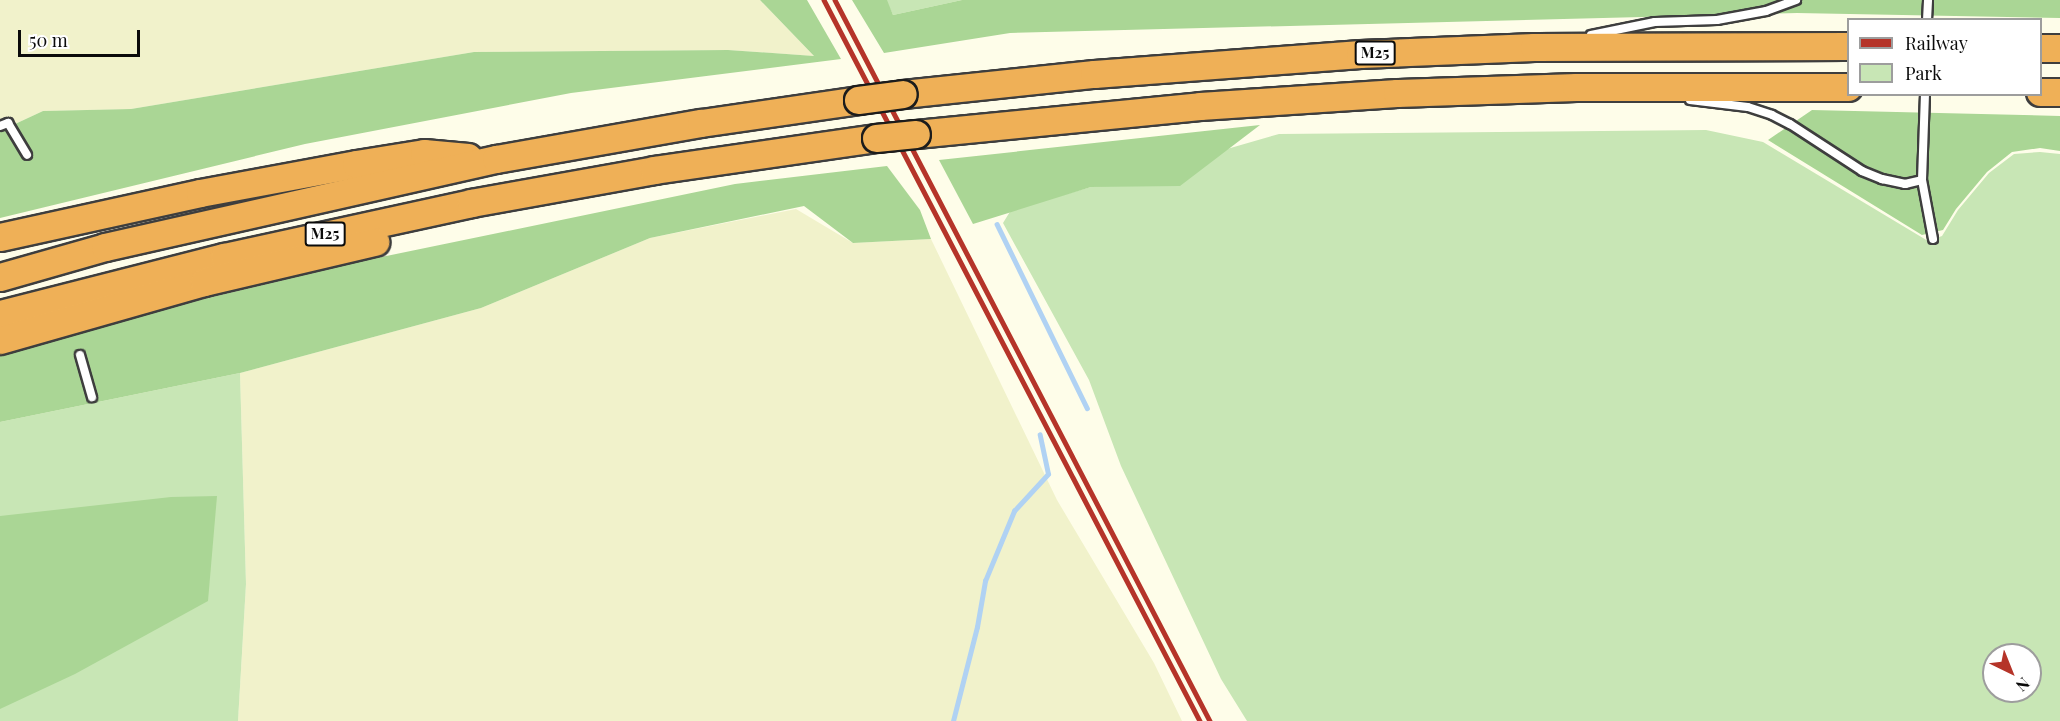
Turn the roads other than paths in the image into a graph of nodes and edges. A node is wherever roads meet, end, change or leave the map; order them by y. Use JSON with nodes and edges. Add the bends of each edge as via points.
{"nodes":[{"id":1,"x":1796,"y":0,"type":"edge"},
{"id":2,"x":1928,"y":0,"type":"edge"},
{"id":3,"x":1927,"y":18,"type":"edge"},
{"id":4,"x":1847,"y":46,"type":"edge"},
{"id":5,"x":1534,"y":47,"type":"junction"},
{"id":6,"x":2042,"y":48,"type":"edge"},
{"id":7,"x":2060,"y":48,"type":"edge"},
{"id":8,"x":1576,"y":87,"type":"junction"},
{"id":9,"x":1847,"y":87,"type":"edge"},
{"id":10,"x":2042,"y":92,"type":"edge"},
{"id":11,"x":2060,"y":92,"type":"edge"},
{"id":12,"x":1925,"y":96,"type":"edge"},
{"id":13,"x":1625,"y":97,"type":"dead end"},
{"id":14,"x":1676,"y":99,"type":"dead end"},
{"id":15,"x":0,"y":126,"type":"edge"},
{"id":16,"x":27,"y":155,"type":"dead end"},
{"id":17,"x":496,"y":159,"type":"junction"},
{"id":18,"x":654,"y":170,"type":"junction"},
{"id":19,"x":1922,"y":180,"type":"junction"},
{"id":20,"x":0,"y":237,"type":"edge"},
{"id":21,"x":1933,"y":239,"type":"dead end"},
{"id":22,"x":0,"y":277,"type":"edge"},
{"id":23,"x":0,"y":314,"type":"edge"},
{"id":24,"x":0,"y":340,"type":"edge"},
{"id":25,"x":80,"y":355,"type":"dead end"},
{"id":26,"x":92,"y":397,"type":"dead end"}],
"edges":[{"from":1,"to":5,"type":"lane","via":[[1717,21],[1655,22]]},
{"from":2,"to":3,"type":"lane"},
{"from":4,"to":5,"type":"highway","number":"M25"},
{"from":5,"to":17,"type":"highway","number":"M25","bridge":true,"via":[[1235,62],[903,94],[701,123]]},
{"from":6,"to":7,"type":"highway"},
{"from":8,"to":9,"type":"highway","number":"M25"},
{"from":8,"to":13,"type":"lane"},
{"from":8,"to":18,"type":"highway","number":"M25","bridge":true,"via":[[1286,100],[876,138]]},
{"from":10,"to":11,"type":"highway"},
{"from":12,"to":19,"type":"lane"},
{"from":14,"to":19,"type":"lane","via":[[1749,107],[1790,124],[1862,171],[1905,184]]},
{"from":15,"to":16,"type":"lane","via":[[8,123]]},
{"from":17,"to":20,"type":"highway","via":[[424,153],[200,194]]},
{"from":17,"to":22,"type":"highway","number":"M25","via":[[105,247]]},
{"from":18,"to":23,"type":"highway","number":"M25","via":[[306,238]]},
{"from":18,"to":24,"type":"highway","via":[[578,201],[315,255]]},
{"from":19,"to":21,"type":"lane"},
{"from":25,"to":26,"type":"lane"}]}
